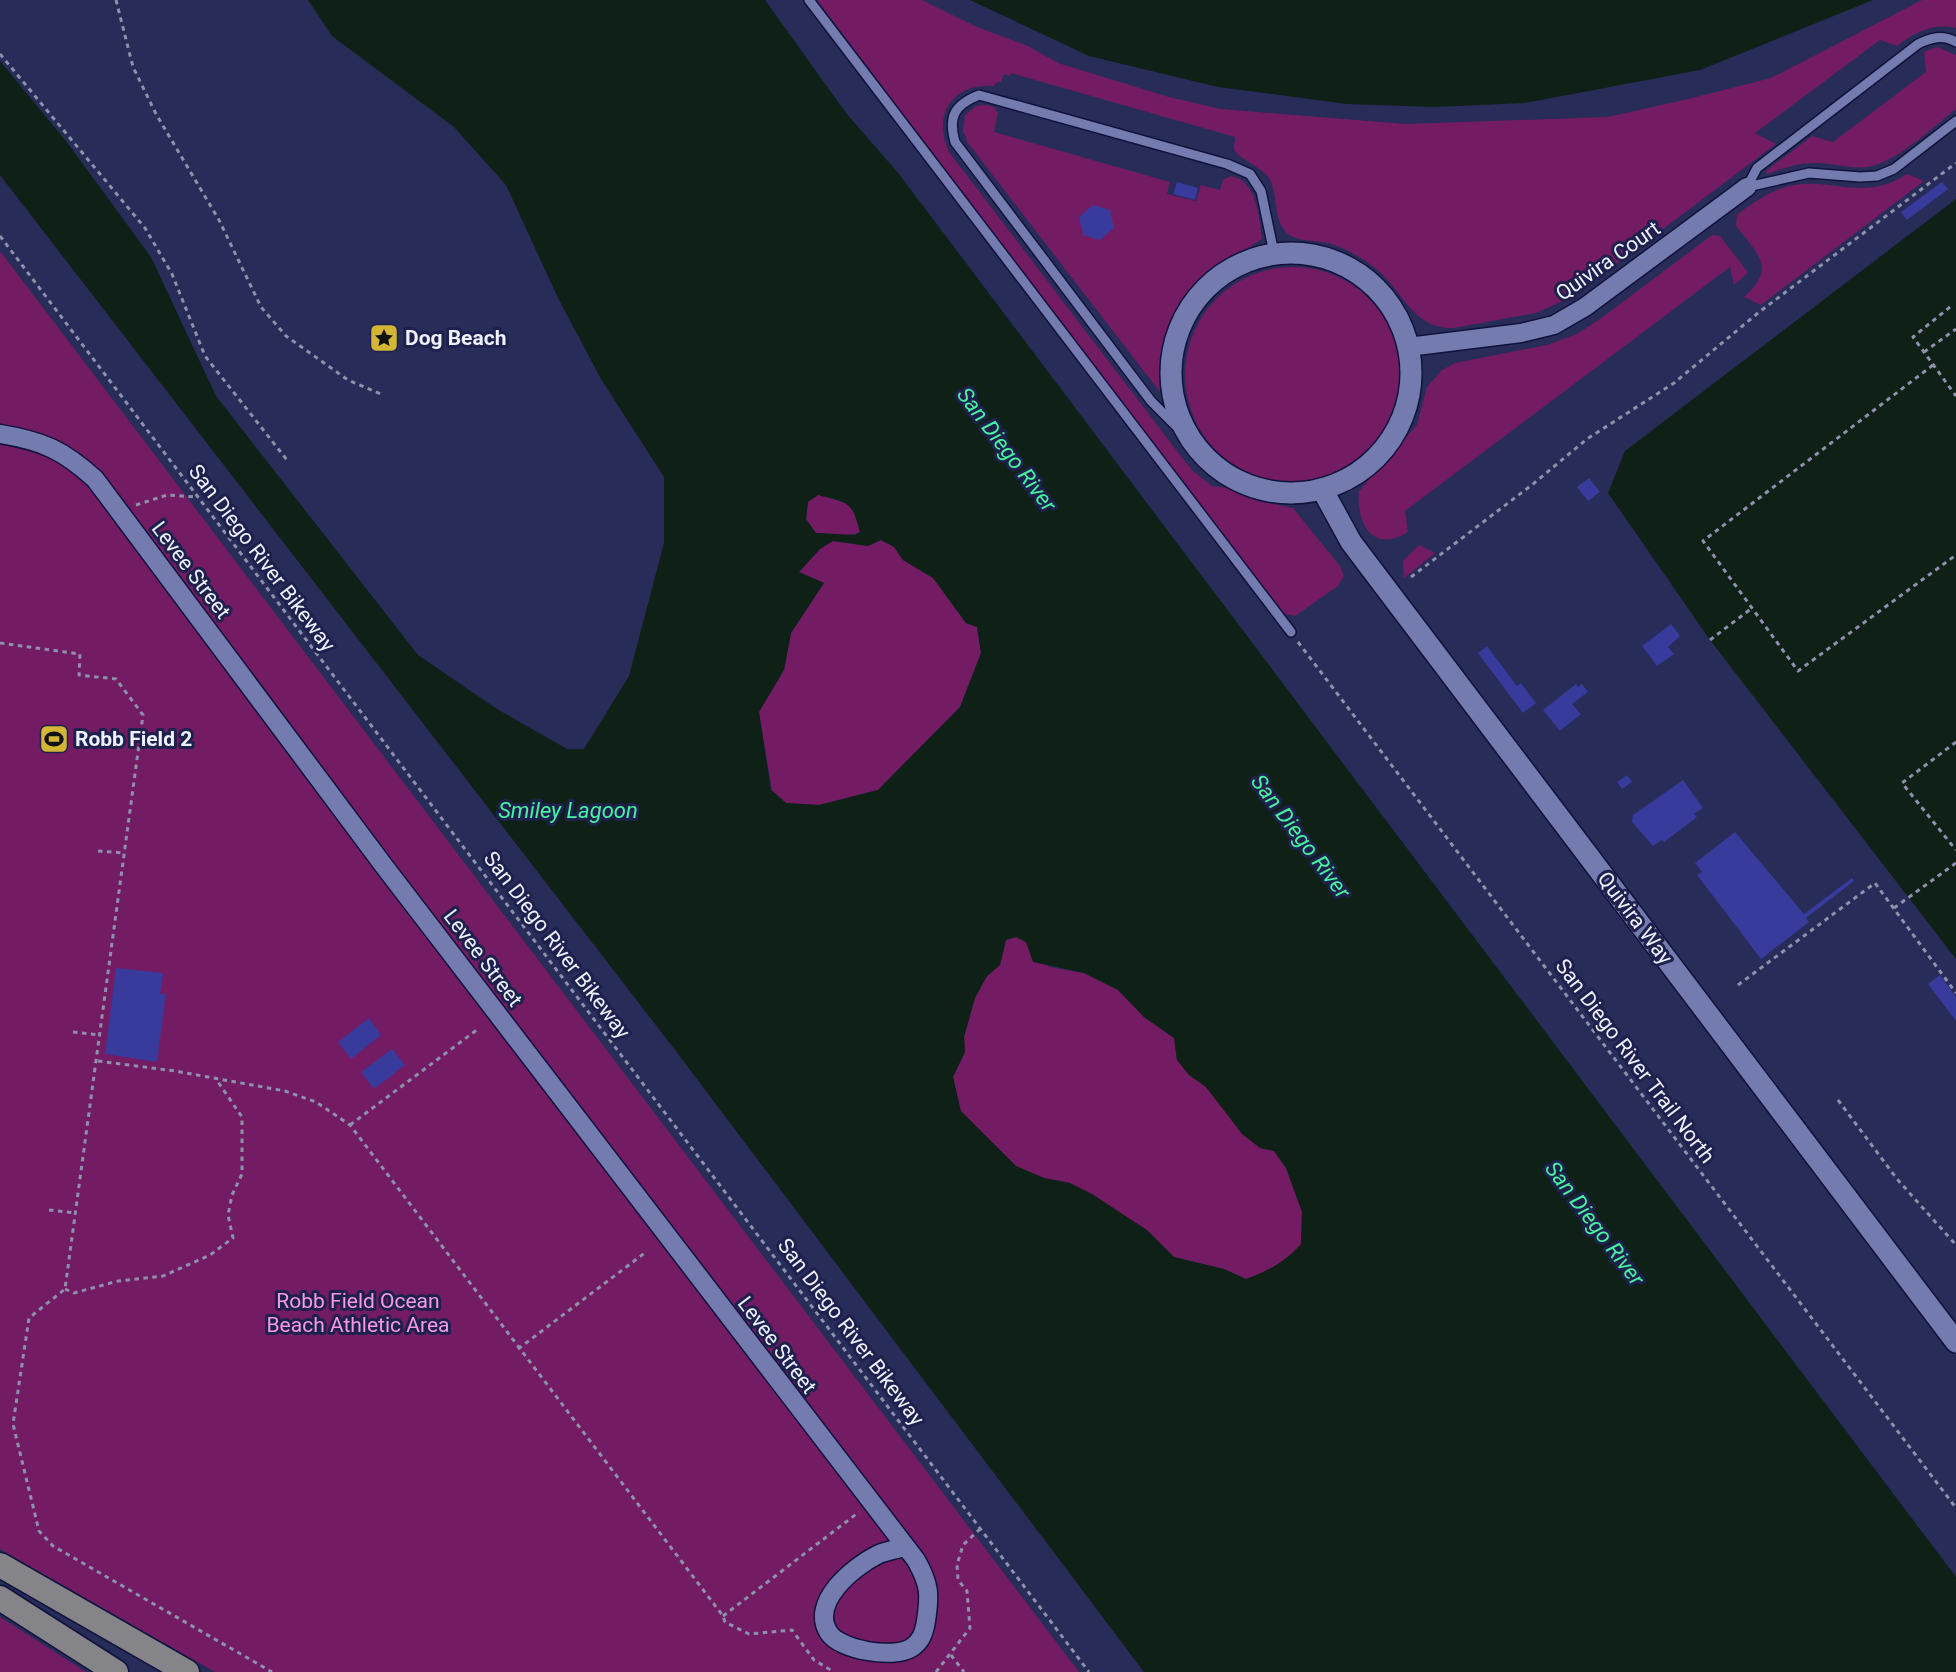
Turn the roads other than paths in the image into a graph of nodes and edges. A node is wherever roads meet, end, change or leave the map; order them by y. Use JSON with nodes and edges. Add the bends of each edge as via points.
{"nodes":[{"id":1,"x":810,"y":0,"type":"edge"},
{"id":2,"x":1956,"y":42,"type":"edge"},
{"id":3,"x":1956,"y":121,"type":"edge"},
{"id":4,"x":1747,"y":187,"type":"junction"},
{"id":5,"x":1274,"y":253,"type":"junction"},
{"id":6,"x":1408,"y":347,"type":"junction"},
{"id":7,"x":0,"y":434,"type":"edge"},
{"id":8,"x":1194,"y":444,"type":"junction"},
{"id":9,"x":1322,"y":489,"type":"junction"},
{"id":10,"x":1291,"y":632,"type":"road end"},
{"id":11,"x":1956,"y":1342,"type":"edge"},
{"id":12,"x":903,"y":1547,"type":"junction"},
{"id":13,"x":0,"y":1565,"type":"edge"},
{"id":14,"x":0,"y":1598,"type":"edge"},
{"id":15,"x":116,"y":1672,"type":"edge"},
{"id":16,"x":188,"y":1672,"type":"edge"}],
"edges":[{"from":1,"to":10,"type":"lane"},
{"from":2,"to":4,"type":"lane","via":[[1937,38],[1918,44],[1757,168]]},
{"from":3,"to":4,"type":"lane","via":[[1894,169],[1877,176],[1809,173]]},
{"from":4,"to":6,"type":"street","name":"Quivira Court","via":[[1585,308],[1554,325]]},
{"from":5,"to":6,"type":"street","via":[[1310,254],[1344,265],[1373,286],[1388,304]]},
{"from":5,"to":8,"type":"street","via":[[1240,263],[1210,282],[1188,310],[1174,342],[1171,378],[1177,412]]},
{"from":5,"to":8,"type":"lane","via":[[1261,191],[1251,174],[979,95],[964,101],[956,111],[951,126],[955,142],[1151,401]]},
{"from":6,"to":9,"type":"street","via":[[1411,378],[1406,408],[1393,436],[1350,478]]},
{"from":7,"to":12,"type":"street","name":"Levee Street","via":[[35,441],[69,456],[95,479],[384,867]]},
{"from":8,"to":9,"type":"street","via":[[1219,469],[1251,486],[1286,493]]},
{"from":9,"to":11,"type":"street","name":"Quivira Way","via":[[1351,542]]},
{"from":12,"to":12,"type":"street","name":"Levee Street","via":[[877,1555],[838,1584],[824,1606],[829,1634],[847,1646],[879,1653],[910,1649],[922,1638],[928,1580]]},
{"from":13,"to":16,"type":"main road"},
{"from":14,"to":15,"type":"main road"}]}
